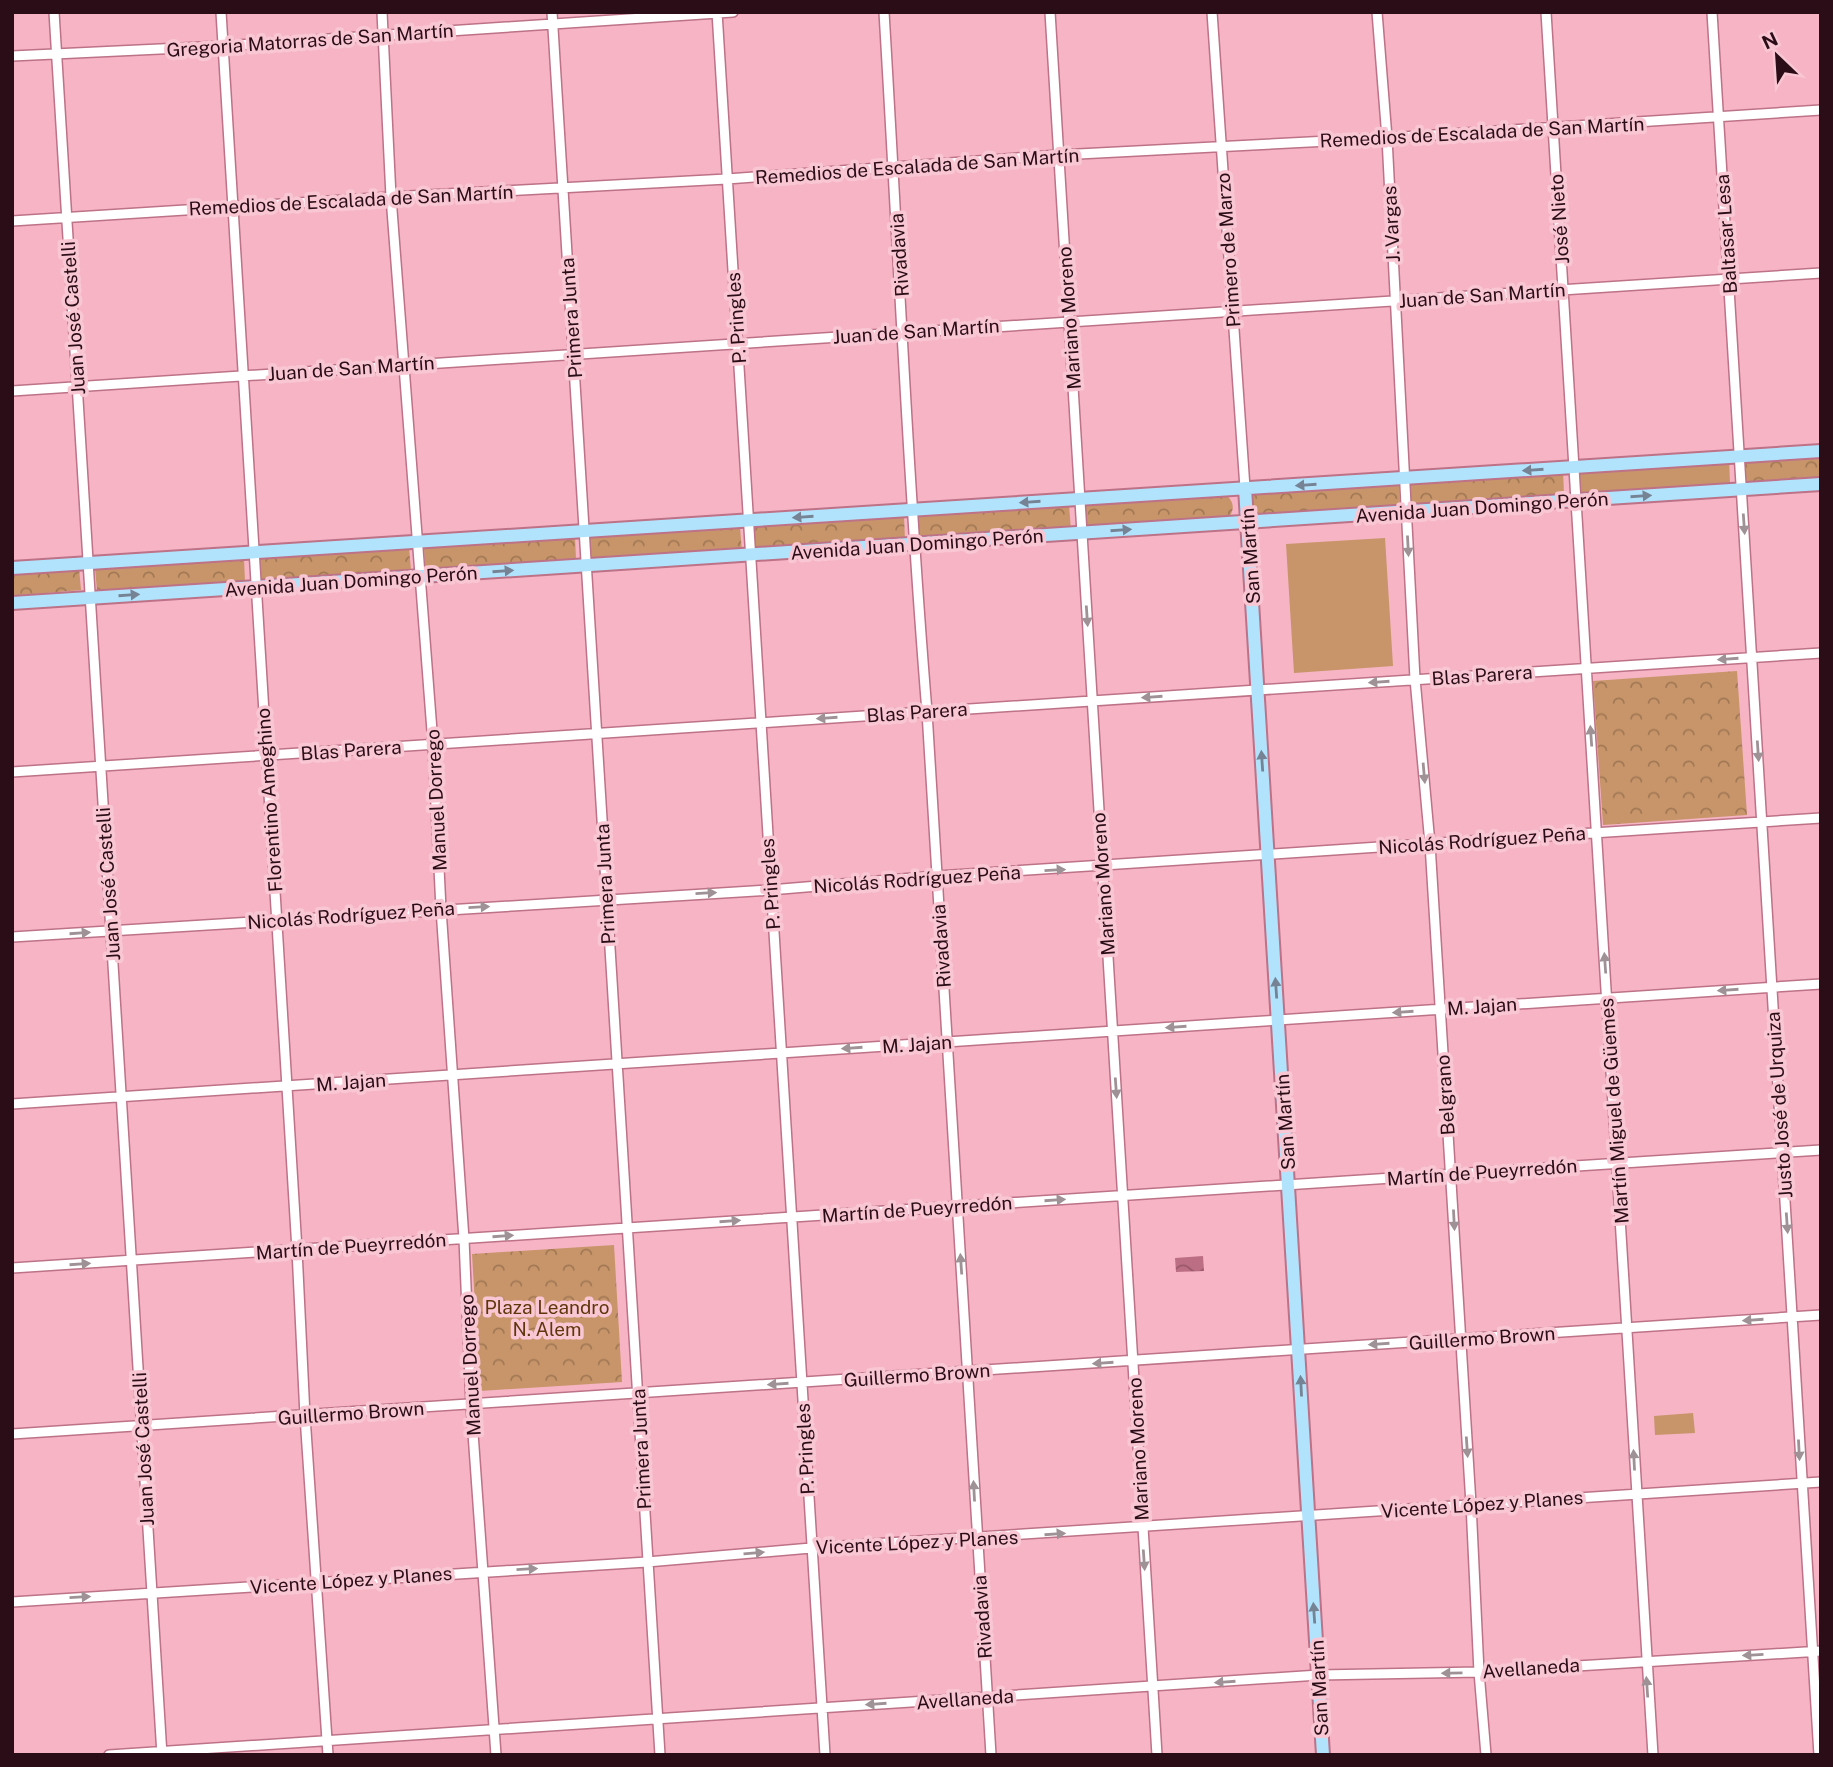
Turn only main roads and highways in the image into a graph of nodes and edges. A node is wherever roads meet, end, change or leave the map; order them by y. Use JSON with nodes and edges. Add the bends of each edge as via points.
{"nodes":[{"id":1,"x":1821,"y":451,"type":"edge"},
{"id":2,"x":1821,"y":484,"type":"edge"},
{"id":3,"x":1245,"y":488,"type":"junction"},
{"id":4,"x":1248,"y":522,"type":"junction"},
{"id":5,"x":12,"y":568,"type":"edge"},
{"id":6,"x":12,"y":603,"type":"edge"},
{"id":7,"x":1323,"y":1755,"type":"edge"}],
"edges":[{"from":1,"to":3,"type":"main road","name":"Avenida Juan Domingo Perón","one_way":true},
{"from":4,"to":2,"type":"main road","name":"Avenida Juan Domingo Perón","one_way":true},
{"from":3,"to":4,"type":"main road","name":"San Martín"},
{"from":3,"to":5,"type":"main road","name":"Avenida Juan Domingo Perón","one_way":true},
{"from":6,"to":4,"type":"main road","name":"Avenida Juan Domingo Perón","one_way":true},
{"from":7,"to":4,"type":"main road","name":"San Martín","one_way":true}]}
